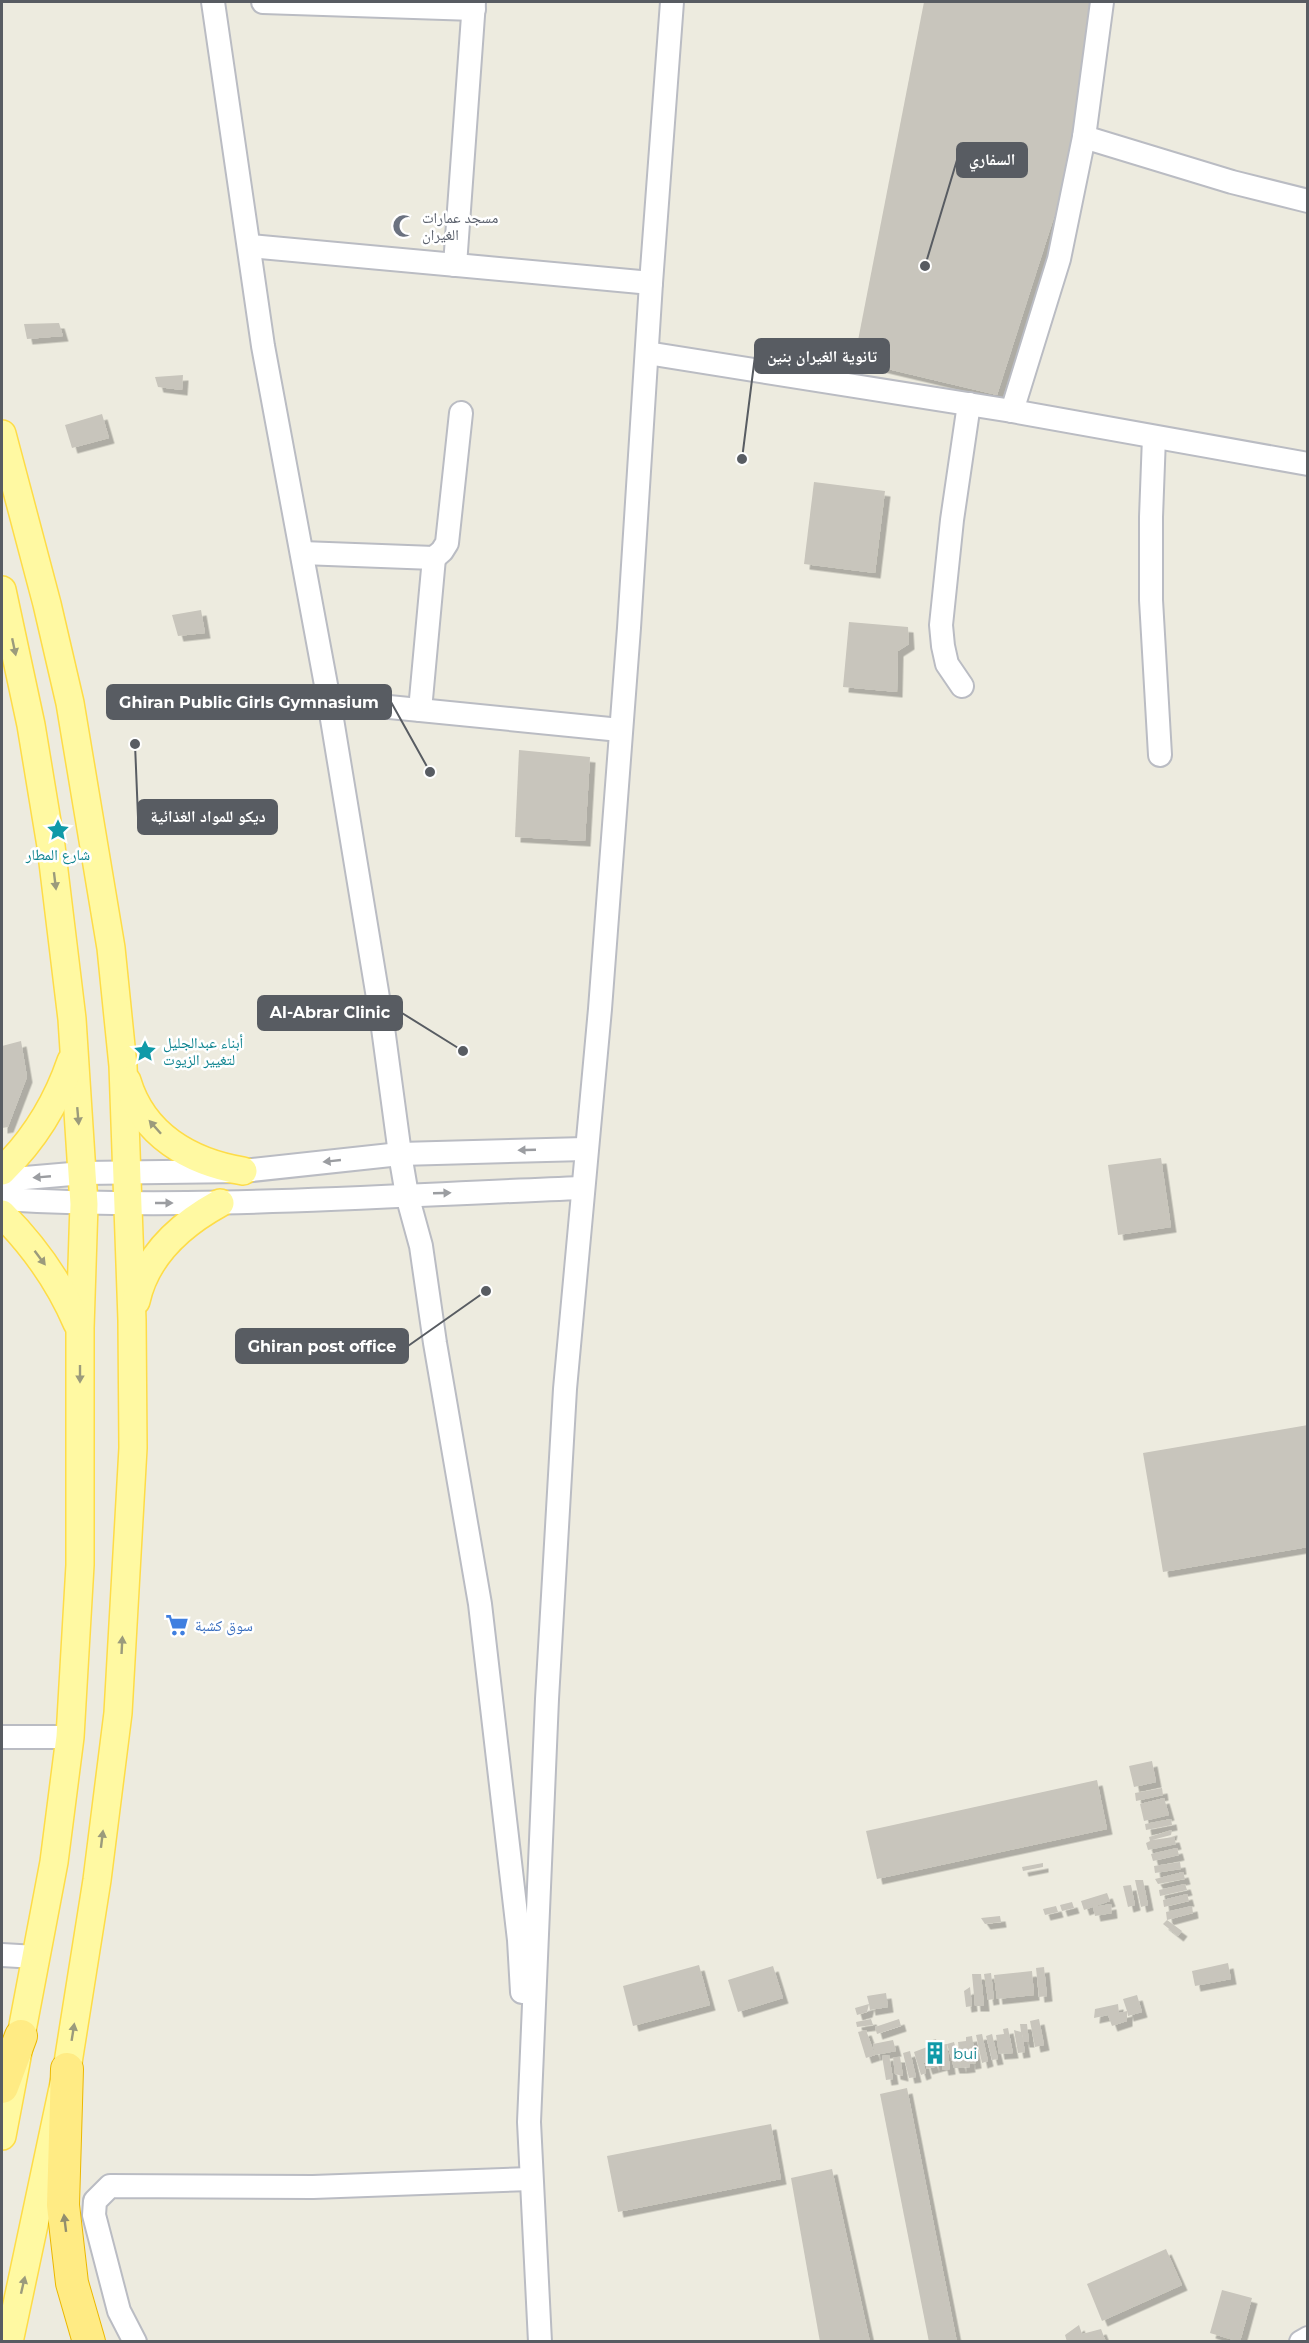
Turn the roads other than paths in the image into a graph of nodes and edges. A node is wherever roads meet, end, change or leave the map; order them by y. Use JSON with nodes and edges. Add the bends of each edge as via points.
{"nodes":[{"id":1,"x":213,"y":2,"type":"edge"},
{"id":2,"x":263,"y":2,"type":"edge"},
{"id":3,"x":672,"y":2,"type":"edge"},
{"id":4,"x":1102,"y":2,"type":"edge"},
{"id":5,"x":474,"y":5,"type":"edge"},
{"id":6,"x":1084,"y":137,"type":"junction"},
{"id":7,"x":1308,"y":201,"type":"edge"},
{"id":8,"x":250,"y":246,"type":"junction"},
{"id":9,"x":455,"y":265,"type":"junction"},
{"id":10,"x":651,"y":283,"type":"junction"},
{"id":11,"x":647,"y":353,"type":"junction"},
{"id":12,"x":969,"y":404,"type":"junction"},
{"id":13,"x":1012,"y":411,"type":"junction"},
{"id":14,"x":461,"y":413,"type":"dead end"},
{"id":15,"x":2,"y":434,"type":"edge"},
{"id":16,"x":1154,"y":436,"type":"junction"},
{"id":17,"x":1308,"y":464,"type":"edge"},
{"id":18,"x":302,"y":553,"type":"junction"},
{"id":19,"x":434,"y":558,"type":"junction"},
{"id":20,"x":2,"y":590,"type":"edge"},
{"id":21,"x":962,"y":686,"type":"dead end"},
{"id":22,"x":329,"y":700,"type":"junction"},
{"id":23,"x":420,"y":710,"type":"junction"},
{"id":24,"x":620,"y":730,"type":"junction"},
{"id":25,"x":1160,"y":755,"type":"dead end"},
{"id":26,"x":74,"y":1054,"type":"junction"},
{"id":27,"x":123,"y":1066,"type":"junction"},
{"id":28,"x":585,"y":1149,"type":"junction"},
{"id":29,"x":400,"y":1154,"type":"junction"},
{"id":30,"x":2,"y":1171,"type":"edge"},
{"id":31,"x":243,"y":1171,"type":"junction"},
{"id":32,"x":83,"y":1173,"type":"junction"},
{"id":33,"x":126,"y":1173,"type":"junction"},
{"id":34,"x":2,"y":1180,"type":"edge"},
{"id":35,"x":583,"y":1188,"type":"junction"},
{"id":36,"x":407,"y":1195,"type":"junction"},
{"id":37,"x":2,"y":1199,"type":"edge"},
{"id":38,"x":128,"y":1203,"type":"junction"},
{"id":39,"x":220,"y":1203,"type":"junction"},
{"id":40,"x":84,"y":1204,"type":"junction"},
{"id":41,"x":2,"y":1214,"type":"edge"},
{"id":42,"x":132,"y":1320,"type":"junction"},
{"id":43,"x":80,"y":1328,"type":"junction"},
{"id":44,"x":2,"y":1737,"type":"edge"},
{"id":45,"x":70,"y":1737,"type":"junction"},
{"id":46,"x":2,"y":1955,"type":"edge"},
{"id":47,"x":36,"y":1957,"type":"junction"},
{"id":48,"x":21,"y":2036,"type":"junction"},
{"id":49,"x":67,"y":2069,"type":"junction"},
{"id":50,"x":2,"y":2087,"type":"edge"},
{"id":51,"x":529,"y":2122,"type":"junction"},
{"id":52,"x":2,"y":2136,"type":"edge"},
{"id":53,"x":531,"y":2179,"type":"junction"},
{"id":54,"x":1308,"y":2338,"type":"edge"},
{"id":55,"x":9,"y":2342,"type":"edge"},
{"id":56,"x":89,"y":2342,"type":"edge"},
{"id":57,"x":135,"y":2342,"type":"edge"},
{"id":58,"x":540,"y":2342,"type":"edge"},
{"id":59,"x":1301,"y":2342,"type":"edge"}],
"edges":[{"from":1,"to":8,"type":"street"},
{"from":2,"to":5,"type":"street"},
{"from":3,"to":10,"type":"street"},
{"from":4,"to":6,"type":"street"},
{"from":5,"to":9,"type":"street"},
{"from":6,"to":7,"type":"street"},
{"from":6,"to":13,"type":"street","via":[[1059,259]]},
{"from":8,"to":9,"type":"street"},
{"from":8,"to":18,"type":"street","via":[[263,346]]},
{"from":9,"to":10,"type":"street"},
{"from":10,"to":11,"type":"street"},
{"from":11,"to":12,"type":"street"},
{"from":11,"to":24,"type":"street"},
{"from":12,"to":13,"type":"street"},
{"from":12,"to":21,"type":"street","via":[[941,625],[947,664]]},
{"from":13,"to":16,"type":"street"},
{"from":14,"to":19,"type":"street","via":[[447,543]]},
{"from":15,"to":27,"type":"main road","via":[[70,704],[111,948]]},
{"from":16,"to":17,"type":"street"},
{"from":16,"to":25,"type":"street","via":[[1151,600]]},
{"from":18,"to":19,"type":"street"},
{"from":18,"to":22,"type":"street"},
{"from":19,"to":23,"type":"street"},
{"from":20,"to":26,"type":"main road","one_way":true,"via":[[31,725],[51,846]]},
{"from":22,"to":23,"type":"street"},
{"from":22,"to":29,"type":"street"},
{"from":23,"to":24,"type":"street"},
{"from":24,"to":28,"type":"street","via":[[600,1009]]},
{"from":26,"to":30,"type":"main road","via":[[47,1114]]},
{"from":26,"to":32,"type":"main road","one_way":true},
{"from":31,"to":27,"type":"main road","one_way":true,"via":[[195,1159],[174,1146],[141,1111]]},
{"from":27,"to":33,"type":"main road"},
{"from":28,"to":29,"type":"street","one_way":true},
{"from":28,"to":35,"type":"street"},
{"from":29,"to":31,"type":"street","one_way":true},
{"from":29,"to":36,"type":"street"},
{"from":31,"to":33,"type":"street"},
{"from":32,"to":33,"type":"street"},
{"from":32,"to":34,"type":"street","one_way":true},
{"from":32,"to":40,"type":"main road"},
{"from":33,"to":38,"type":"main road"},
{"from":36,"to":35,"type":"street","one_way":true},
{"from":35,"to":51,"type":"street","via":[[565,1389],[547,1699]]},
{"from":36,"to":39,"type":"street"},
{"from":36,"to":51,"type":"street","via":[[421,1246],[483,1627],[519,1940]]},
{"from":37,"to":40,"type":"street"},
{"from":38,"to":39,"type":"street","one_way":true},
{"from":38,"to":40,"type":"street"},
{"from":38,"to":42,"type":"main road"},
{"from":39,"to":42,"type":"main road","via":[[185,1224],[151,1262]]},
{"from":40,"to":43,"type":"main road"},
{"from":41,"to":43,"type":"main road","one_way":true,"via":[[47,1266]]},
{"from":49,"to":42,"type":"main road","one_way":true,"via":[[118,1713],[133,1448]]},
{"from":43,"to":45,"type":"main road","one_way":true,"via":[[80,1565]]},
{"from":44,"to":45,"type":"street"},
{"from":45,"to":47,"type":"main road","via":[[54,1862]]},
{"from":46,"to":47,"type":"street"},
{"from":47,"to":48,"type":"main road"},
{"from":48,"to":50,"type":"highway"},
{"from":48,"to":52,"type":"main road"},
{"from":55,"to":49,"type":"main road","one_way":true},
{"from":56,"to":49,"type":"highway","one_way":true,"via":[[72,2283],[63,2205]]},
{"from":51,"to":53,"type":"street"},
{"from":53,"to":57,"type":"street","via":[[313,2187],[110,2186],[95,2201],[94,2215],[119,2311]]},
{"from":53,"to":58,"type":"street"},
{"from":54,"to":59,"type":"street"}]}
